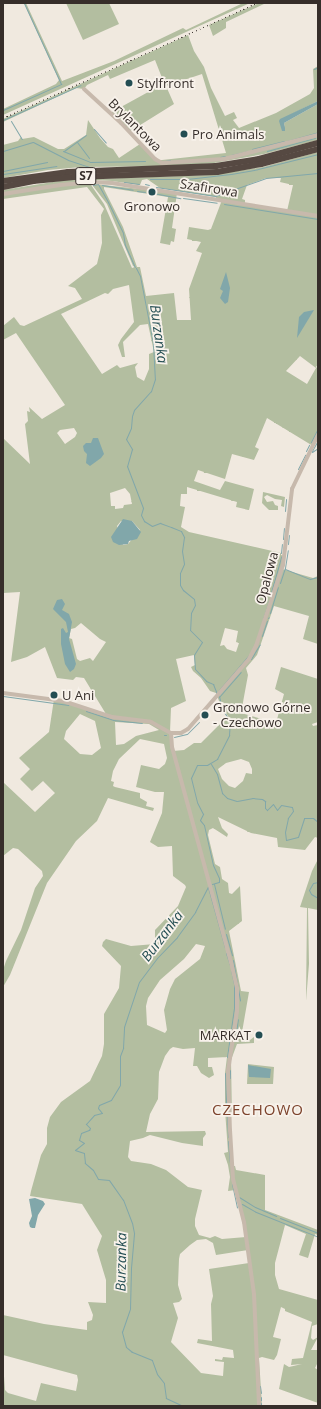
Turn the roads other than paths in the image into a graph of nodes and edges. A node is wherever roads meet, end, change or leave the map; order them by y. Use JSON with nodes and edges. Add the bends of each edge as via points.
{"nodes":[{"id":1,"x":84,"y":89,"type":"dead end"},
{"id":2,"x":318,"y":135,"type":"edge"},
{"id":3,"x":318,"y":143,"type":"edge"},
{"id":4,"x":318,"y":149,"type":"edge"},
{"id":5,"x":3,"y":181,"type":"edge"},
{"id":6,"x":3,"y":187,"type":"edge"},
{"id":7,"x":3,"y":194,"type":"edge"},
{"id":8,"x":318,"y":216,"type":"edge"},
{"id":9,"x":318,"y":436,"type":"edge"},
{"id":10,"x":3,"y":693,"type":"edge"},
{"id":11,"x":172,"y":733,"type":"junction"},
{"id":12,"x":259,"y":1406,"type":"edge"}],
"edges":[{"from":1,"to":2,"type":"street","name":"Brylantowa","via":[[155,159],[162,162],[224,159]]},
{"from":3,"to":5,"type":"highway","number":"S7","via":[[216,166],[68,172]]},
{"from":4,"to":6,"type":"highway","number":"S7","via":[[261,164],[216,172],[74,177]]},
{"from":7,"to":8,"type":"street","name":"Szafirowa","via":[[40,187],[97,182]]},
{"from":9,"to":11,"type":"street","name":"Opalowa","via":[[292,489],[283,565],[258,643],[249,659],[190,728]]},
{"from":10,"to":11,"type":"street","via":[[63,701],[112,718],[150,722]]},
{"from":11,"to":12,"type":"street","via":[[172,747],[237,988],[237,1011],[228,1072],[230,1130],[234,1179],[244,1222],[254,1294]]}]}
